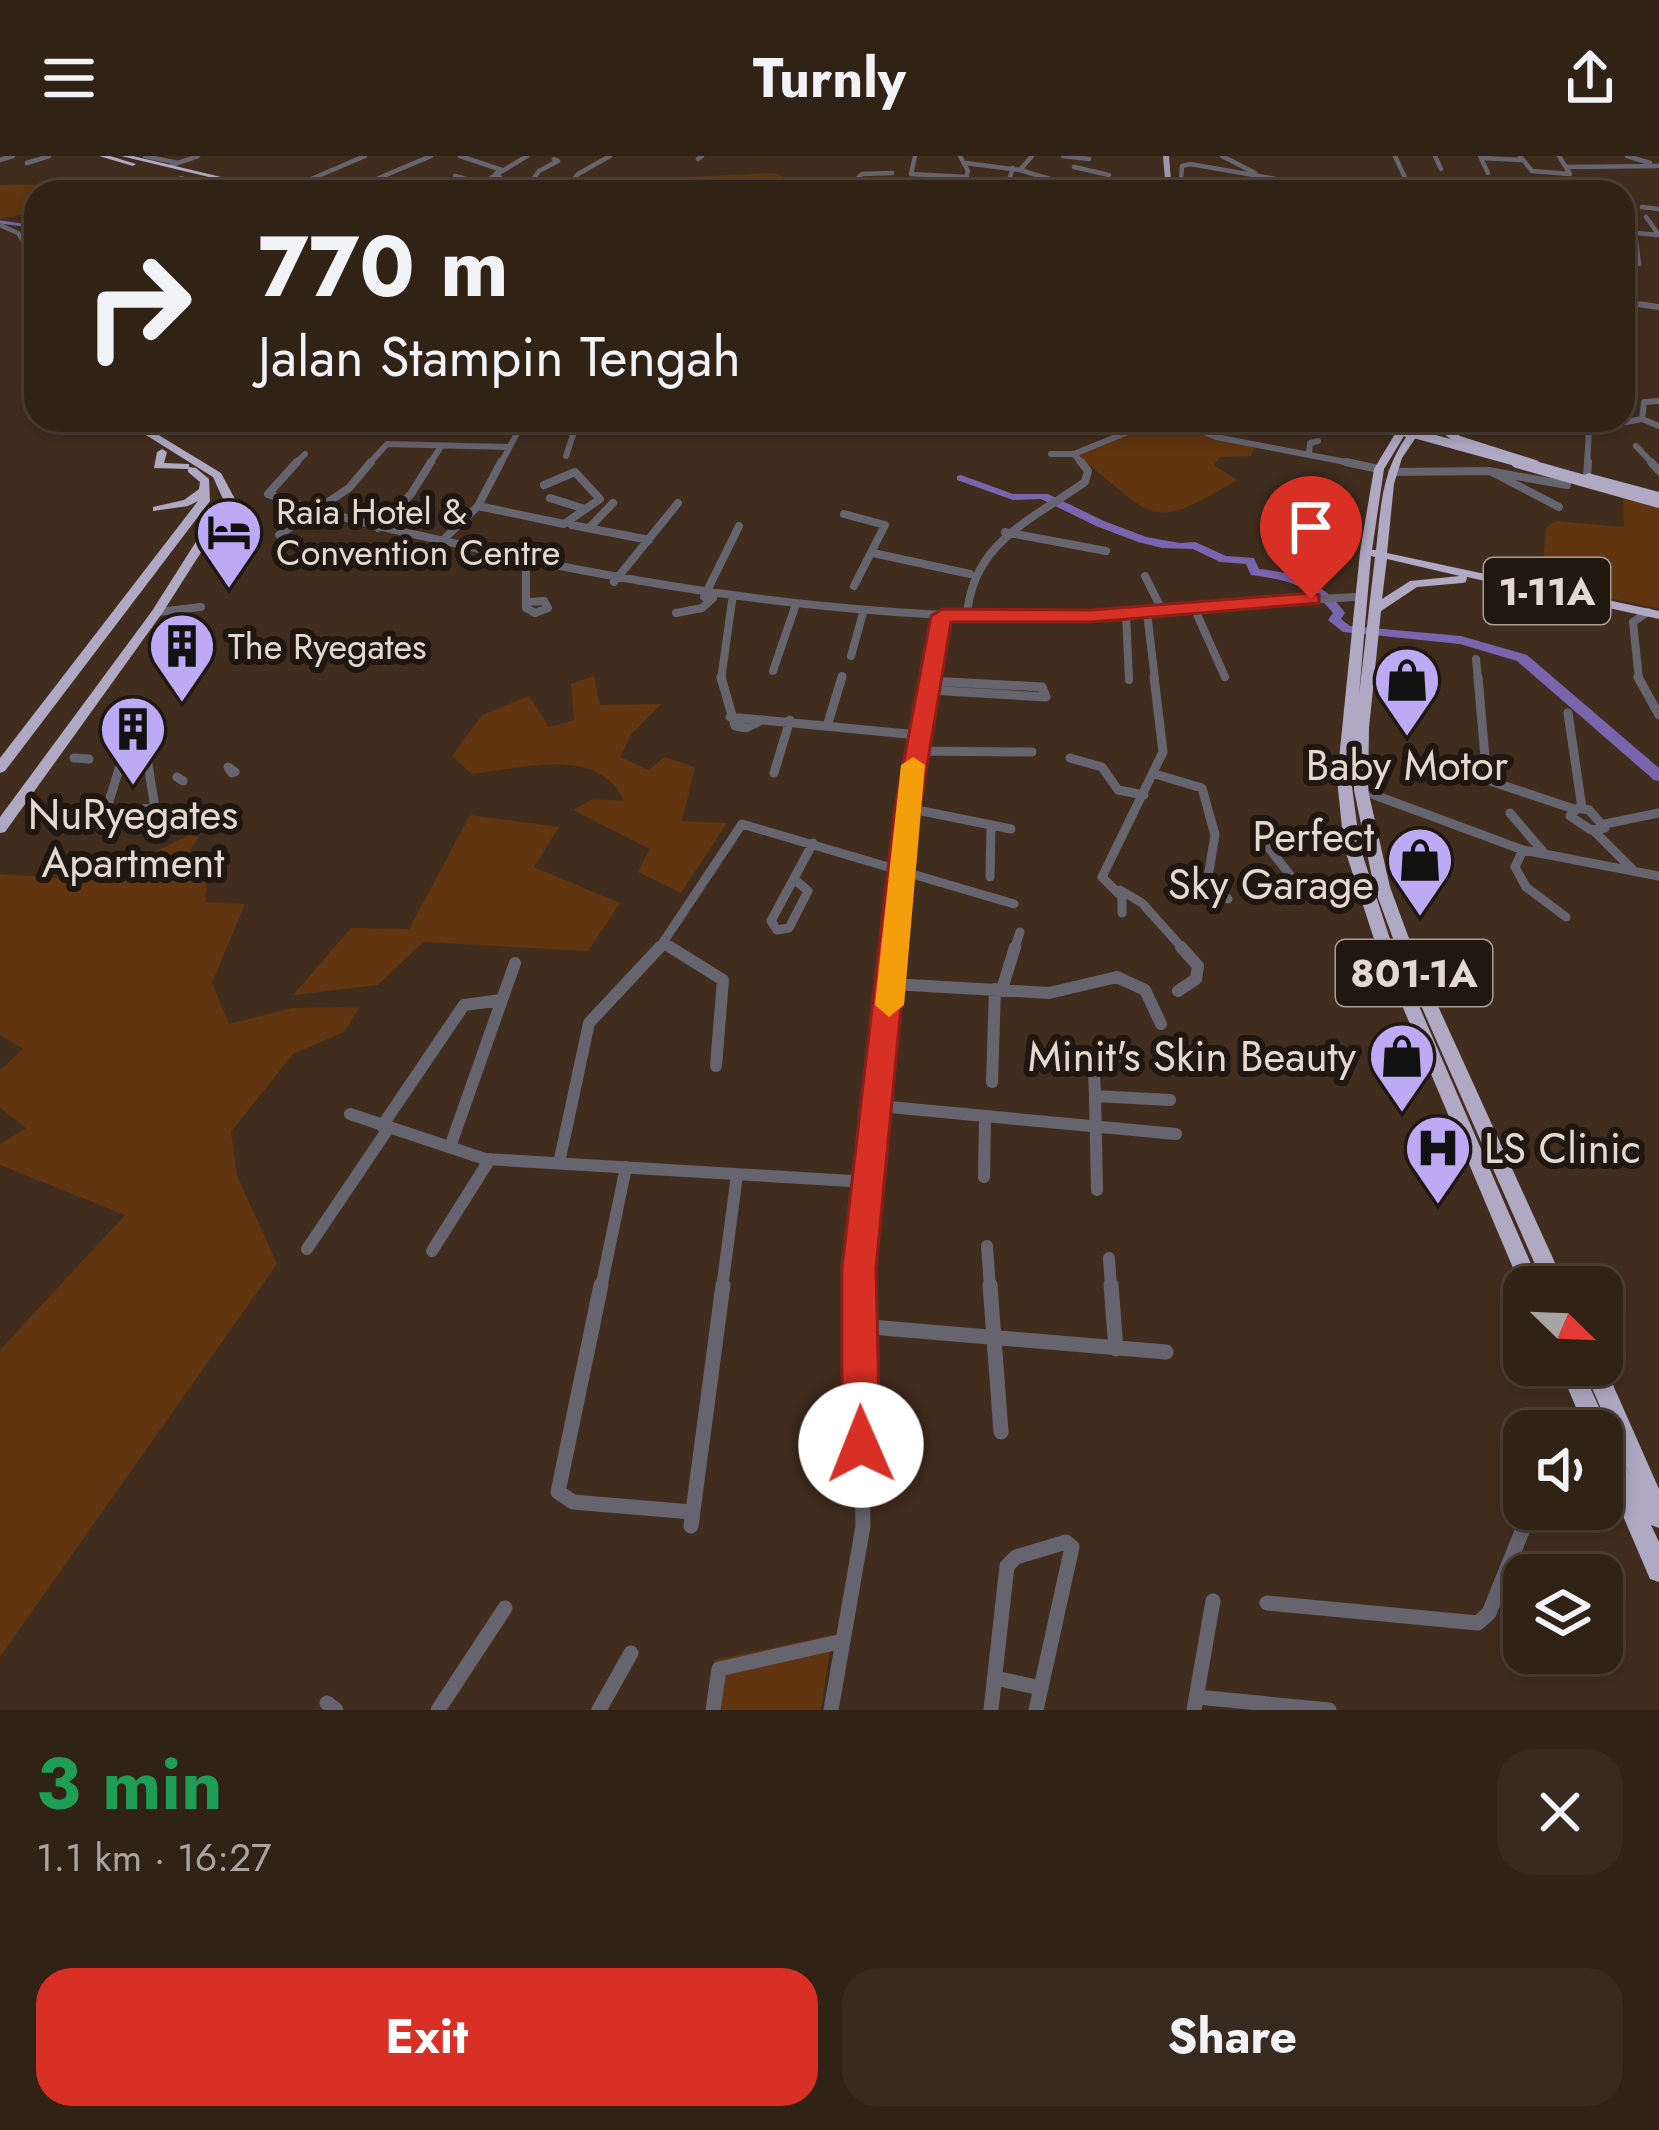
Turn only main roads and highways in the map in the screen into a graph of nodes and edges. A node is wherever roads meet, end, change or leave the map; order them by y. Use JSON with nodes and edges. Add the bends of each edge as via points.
{"nodes":[{"id":1,"x":102,"y":156,"type":"edge"},
{"id":2,"x":124,"y":156,"type":"edge"},
{"id":3,"x":168,"y":160,"type":"edge"},
{"id":4,"x":192,"y":180,"type":"edge"},
{"id":5,"x":201,"y":180,"type":"edge"},
{"id":6,"x":215,"y":180,"type":"edge"},
{"id":7,"x":216,"y":180,"type":"edge"},
{"id":8,"x":134,"y":432,"type":"edge"},
{"id":9,"x":146,"y":432,"type":"edge"},
{"id":10,"x":1370,"y":432,"type":"edge"},
{"id":11,"x":1407,"y":432,"type":"edge"},
{"id":12,"x":1408,"y":432,"type":"edge"},
{"id":13,"x":1411,"y":432,"type":"edge"},
{"id":14,"x":1416,"y":432,"type":"edge"},
{"id":15,"x":1419,"y":432,"type":"edge"},
{"id":16,"x":1425,"y":432,"type":"edge"},
{"id":17,"x":1447,"y":432,"type":"edge"},
{"id":18,"x":1456,"y":438,"type":"junction"},
{"id":19,"x":1386,"y":455,"type":"junction"},
{"id":20,"x":1385,"y":471,"type":"junction"},
{"id":21,"x":207,"y":488,"type":"junction"},
{"id":22,"x":1659,"y":500,"type":"edge"},
{"id":23,"x":157,"y":509,"type":"dead end"},
{"id":24,"x":197,"y":511,"type":"junction"},
{"id":25,"x":219,"y":520,"type":"junction"},
{"id":26,"x":160,"y":557,"type":"junction"},
{"id":27,"x":194,"y":558,"type":"junction"},
{"id":28,"x":1372,"y":560,"type":"junction"},
{"id":29,"x":1493,"y":579,"type":"junction"},
{"id":30,"x":1374,"y":610,"type":"junction"},
{"id":31,"x":1653,"y":614,"type":"edge"},
{"id":32,"x":1365,"y":632,"type":"junction"},
{"id":33,"x":26,"y":736,"type":"junction"},
{"id":34,"x":63,"y":737,"type":"junction"},
{"id":35,"x":0,"y":768,"type":"edge"},
{"id":36,"x":28,"y":784,"type":"junction"},
{"id":37,"x":0,"y":808,"type":"edge"},
{"id":38,"x":0,"y":828,"type":"edge"},
{"id":39,"x":1508,"y":1182,"type":"junction"},
{"id":40,"x":1499,"y":1215,"type":"junction"},
{"id":41,"x":1522,"y":1266,"type":"edge"},
{"id":42,"x":1546,"y":1266,"type":"edge"},
{"id":43,"x":1602,"y":1386,"type":"edge"},
{"id":44,"x":1623,"y":1489,"type":"edge"},
{"id":45,"x":1659,"y":1516,"type":"edge"},
{"id":46,"x":1659,"y":1570,"type":"edge"}],
"edges":[{"from":1,"to":4,"type":"highway"},
{"from":1,"to":5,"type":"highway"},
{"from":1,"to":7,"type":"highway"},
{"from":2,"to":3,"type":"highway"},
{"from":3,"to":6,"type":"highway"},
{"from":8,"to":21,"type":"highway","via":[[162,452],[158,466],[185,466]]},
{"from":9,"to":25,"type":"highway","via":[[222,479],[230,499]]},
{"from":10,"to":19,"type":"highway"},
{"from":11,"to":19,"type":"highway"},
{"from":12,"to":20,"type":"highway"},
{"from":13,"to":22,"type":"highway","bridge":true},
{"from":14,"to":22,"type":"highway"},
{"from":15,"to":22,"type":"highway","bridge":true},
{"from":16,"to":18,"type":"highway"},
{"from":17,"to":18,"type":"highway"},
{"from":18,"to":22,"type":"highway"},
{"from":19,"to":20,"type":"highway"},
{"from":20,"to":28,"type":"highway"},
{"from":21,"to":23,"type":"highway","via":[[188,503]]},
{"from":21,"to":24,"type":"highway"},
{"from":24,"to":25,"type":"highway"},
{"from":24,"to":26,"type":"highway"},
{"from":25,"to":27,"type":"highway"},
{"from":26,"to":27,"type":"highway","via":[[182,551]]},
{"from":26,"to":33,"type":"highway"},
{"from":27,"to":34,"type":"highway"},
{"from":28,"to":29,"type":"highway","number":"1-11A"},
{"from":28,"to":30,"type":"highway","number":"801-1A"},
{"from":28,"to":32,"type":"highway","via":[[1360,597]]},
{"from":29,"to":30,"type":"highway","via":[[1426,581]]},
{"from":29,"to":31,"type":"highway","number":"1-11A"},
{"from":30,"to":32,"type":"highway","number":"801-1A"},
{"from":32,"to":39,"type":"highway","number":"801-1A","via":[[1361,790],[1382,887]]},
{"from":32,"to":40,"type":"highway","via":[[1344,779],[1352,847]]},
{"from":33,"to":34,"type":"highway","via":[[34,747]]},
{"from":33,"to":35,"type":"highway"},
{"from":34,"to":36,"type":"highway"},
{"from":36,"to":37,"type":"highway"},
{"from":36,"to":38,"type":"highway"},
{"from":39,"to":40,"type":"main road","via":[[1493,1187]]},
{"from":39,"to":42,"type":"highway","number":"801-1A"},
{"from":40,"to":41,"type":"highway"},
{"from":43,"to":45,"type":"highway"},
{"from":44,"to":46,"type":"highway"}]}
